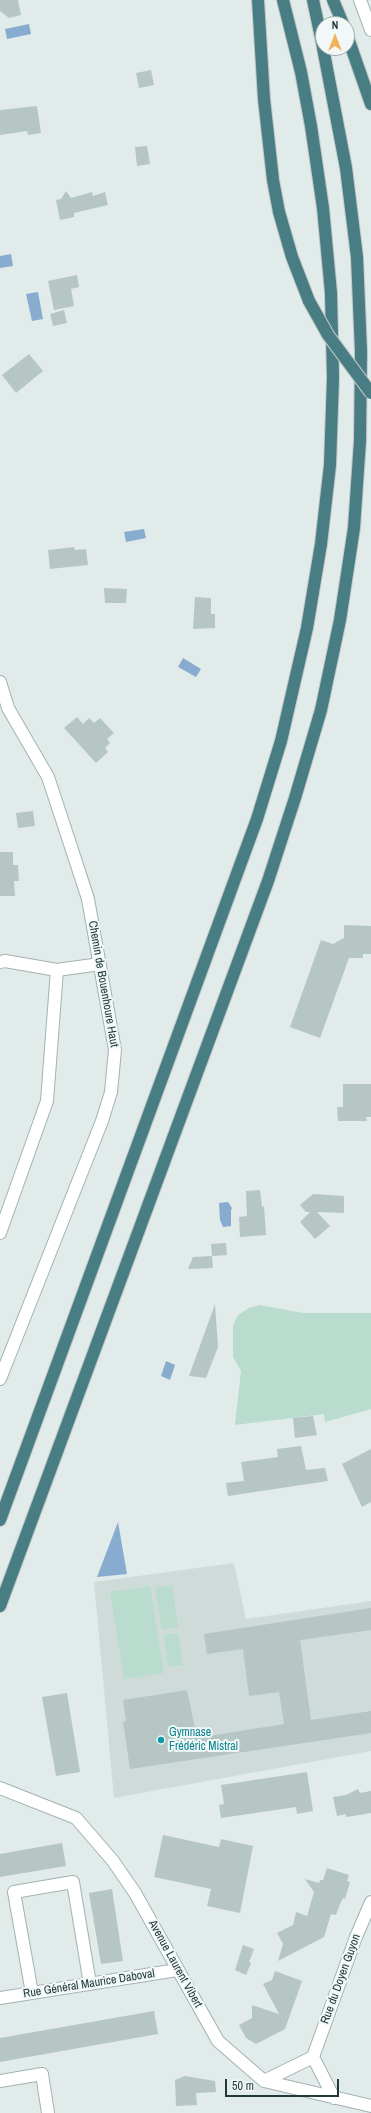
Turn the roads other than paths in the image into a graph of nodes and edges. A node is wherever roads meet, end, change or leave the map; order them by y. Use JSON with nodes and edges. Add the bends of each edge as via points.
{"nodes":[{"id":1,"x":258,"y":0,"type":"edge"},
{"id":2,"x":283,"y":0,"type":"edge"},
{"id":3,"x":312,"y":0,"type":"edge"},
{"id":4,"x":333,"y":0,"type":"edge"},
{"id":5,"x":360,"y":0,"type":"edge"},
{"id":6,"x":316,"y":16,"type":"edge"},
{"id":7,"x":340,"y":16,"type":"edge"},
{"id":8,"x":371,"y":30,"type":"edge"},
{"id":9,"x":325,"y":56,"type":"edge"},
{"id":10,"x":354,"y":56,"type":"edge"},
{"id":11,"x":371,"y":104,"type":"edge"},
{"id":12,"x":371,"y":393,"type":"edge"},
{"id":13,"x":0,"y":682,"type":"edge"},
{"id":14,"x":0,"y":962,"type":"edge"},
{"id":15,"x":100,"y":964,"type":"junction"},
{"id":16,"x":57,"y":970,"type":"junction"},
{"id":17,"x":0,"y":1233,"type":"edge"},
{"id":18,"x":0,"y":1379,"type":"edge"},
{"id":19,"x":0,"y":1520,"type":"edge"},
{"id":20,"x":0,"y":1606,"type":"edge"},
{"id":21,"x":0,"y":1788,"type":"edge"},
{"id":22,"x":371,"y":1902,"type":"edge"},
{"id":23,"x":177,"y":1970,"type":"junction"},
{"id":24,"x":90,"y":1984,"type":"junction"},
{"id":25,"x":32,"y":1993,"type":"junction"},
{"id":26,"x":0,"y":1998,"type":"edge"},
{"id":27,"x":313,"y":2057,"type":"junction"},
{"id":28,"x":0,"y":2081,"type":"edge"},
{"id":29,"x":264,"y":2081,"type":"junction"},
{"id":30,"x":334,"y":2098,"type":"junction"},
{"id":31,"x":371,"y":2106,"type":"edge"},
{"id":32,"x":48,"y":2113,"type":"edge"}],
"edges":[{"from":1,"to":12,"type":"highway","bridge":true,"via":[[264,99],[279,212],[309,301],[328,335]]},
{"from":2,"to":19,"type":"highway","via":[[311,126],[331,293],[333,378],[330,465],[321,544],[307,628],[281,741],[257,819]]},
{"from":3,"to":6,"type":"highway"},
{"from":4,"to":7,"type":"highway"},
{"from":5,"to":8,"type":"street"},
{"from":9,"to":20,"type":"highway","via":[[346,168],[357,256],[361,352],[360,442],[354,528],[340,620],[321,710],[270,873]]},
{"from":10,"to":11,"type":"highway"},
{"from":13,"to":15,"type":"street","name":"Chemin de Bouenhoure Haut","via":[[8,708],[48,777],[88,899]]},
{"from":14,"to":16,"type":"street"},
{"from":15,"to":16,"type":"street"},
{"from":15,"to":18,"type":"street","name":"Chemin de Bouenhoure Haut","via":[[115,1050],[111,1092],[102,1121]]},
{"from":16,"to":17,"type":"street","via":[[47,1101]]},
{"from":21,"to":23,"type":"street","name":"Avenue Laurent Vibert","via":[[76,1818],[113,1861],[135,1892]]},
{"from":22,"to":27,"type":"street","name":"Rue du Doyen Guyon"},
{"from":23,"to":24,"type":"street","name":"Rue Général Maurice Daboval"},
{"from":23,"to":29,"type":"street","name":"Avenue Laurent Vibert","via":[[218,2041]]},
{"from":24,"to":25,"type":"street","name":"Rue Général Maurice Daboval"},
{"from":24,"to":25,"type":"street","via":[[73,1882],[14,1892]]},
{"from":25,"to":26,"type":"street","name":"Rue Général Maurice Daboval"},
{"from":27,"to":29,"type":"street"},
{"from":27,"to":30,"type":"street"},
{"from":28,"to":32,"type":"street","via":[[42,2074]]},
{"from":29,"to":30,"type":"street","name":"Avenue Laurent Vibert"},
{"from":30,"to":31,"type":"street","name":"Avenue Laurent Vibert"}]}
